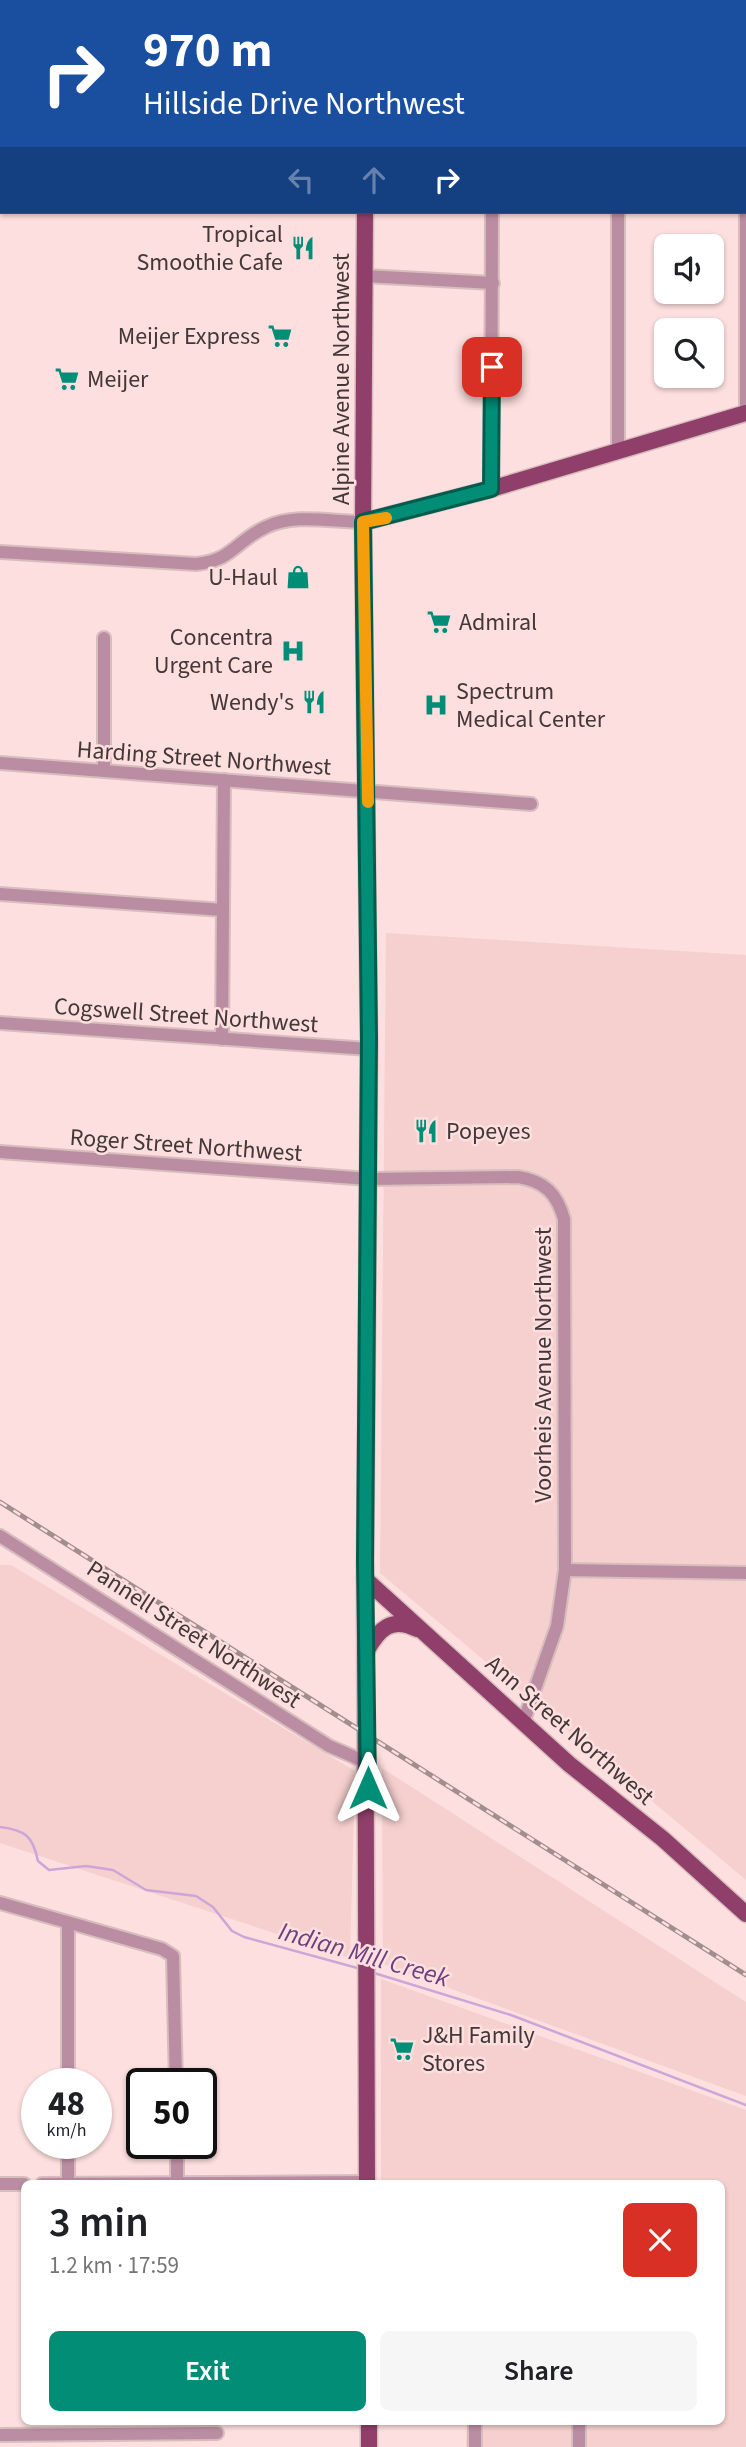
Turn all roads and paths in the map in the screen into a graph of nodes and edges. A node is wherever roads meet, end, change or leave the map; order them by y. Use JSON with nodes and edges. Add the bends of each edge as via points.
{"nodes":[{"id":1,"x":365,"y":214,"type":"edge"},
{"id":2,"x":492,"y":214,"type":"edge"},
{"id":3,"x":618,"y":214,"type":"edge"},
{"id":4,"x":746,"y":214,"type":"edge"},
{"id":5,"x":365,"y":276,"type":"junction"},
{"id":6,"x":493,"y":283,"type":"junction"},
{"id":7,"x":746,"y":413,"type":"edge"},
{"id":8,"x":618,"y":451,"type":"junction"},
{"id":9,"x":491,"y":489,"type":"junction"},
{"id":10,"x":363,"y":522,"type":"junction"},
{"id":11,"x":0,"y":552,"type":"edge"},
{"id":12,"x":104,"y":638,"type":"dead end"},
{"id":13,"x":0,"y":763,"type":"edge"},
{"id":14,"x":104,"y":771,"type":"junction"},
{"id":15,"x":224,"y":780,"type":"junction"},
{"id":16,"x":368,"y":792,"type":"junction"},
{"id":17,"x":531,"y":804,"type":"dead end"},
{"id":18,"x":0,"y":894,"type":"edge"},
{"id":19,"x":223,"y":910,"type":"junction"},
{"id":20,"x":0,"y":1023,"type":"edge"},
{"id":21,"x":222,"y":1040,"type":"junction"},
{"id":22,"x":369,"y":1049,"type":"junction"},
{"id":23,"x":0,"y":1152,"type":"edge"},
{"id":24,"x":369,"y":1179,"type":"junction"},
{"id":25,"x":0,"y":1536,"type":"edge"},
{"id":26,"x":565,"y":1570,"type":"junction"},
{"id":27,"x":746,"y":1573,"type":"edge"},
{"id":28,"x":365,"y":1579,"type":"junction"},
{"id":29,"x":423,"y":1632,"type":"junction"},
{"id":30,"x":367,"y":1650,"type":"junction"},
{"id":31,"x":523,"y":1723,"type":"junction"},
{"id":32,"x":368,"y":1763,"type":"junction"},
{"id":33,"x":0,"y":1903,"type":"edge"},
{"id":34,"x":746,"y":1913,"type":"edge"},
{"id":35,"x":68,"y":1924,"type":"junction"},
{"id":36,"x":68,"y":2068,"type":"edge"},
{"id":37,"x":176,"y":2068,"type":"edge"},
{"id":38,"x":68,"y":2159,"type":"edge"},
{"id":39,"x":177,"y":2159,"type":"edge"},
{"id":40,"x":68,"y":2180,"type":"edge"},
{"id":41,"x":177,"y":2180,"type":"edge"},
{"id":42,"x":367,"y":2180,"type":"edge"},
{"id":43,"x":0,"y":2184,"type":"edge"},
{"id":44,"x":21,"y":2184,"type":"edge"},
{"id":45,"x":369,"y":2425,"type":"edge"},
{"id":46,"x":475,"y":2425,"type":"edge"},
{"id":47,"x":579,"y":2425,"type":"edge"},
{"id":48,"x":179,"y":2428,"type":"edge"},
{"id":49,"x":68,"y":2429,"type":"edge"},
{"id":50,"x":217,"y":2433,"type":"dead end"},
{"id":51,"x":0,"y":2435,"type":"edge"},
{"id":52,"x":106,"y":2441,"type":"edge"},
{"id":53,"x":369,"y":2447,"type":"edge"},
{"id":54,"x":475,"y":2447,"type":"edge"},
{"id":55,"x":579,"y":2447,"type":"edge"}],
"edges":[{"from":1,"to":5,"type":"main road","name":"Alpine Avenue Northwest"},
{"from":2,"to":6,"type":"street"},
{"from":3,"to":8,"type":"street"},
{"from":4,"to":7,"type":"street"},
{"from":5,"to":6,"type":"street"},
{"from":5,"to":10,"type":"main road","name":"Alpine Avenue Northwest"},
{"from":6,"to":9,"type":"street"},
{"from":7,"to":8,"type":"main road"},
{"from":8,"to":9,"type":"main road"},
{"from":9,"to":10,"type":"main road"},
{"from":10,"to":11,"type":"street","via":[[280,522],[254,534],[230,555],[196,565]]},
{"from":10,"to":16,"type":"main road","name":"Alpine Avenue Northwest"},
{"from":12,"to":14,"type":"street"},
{"from":13,"to":14,"type":"street","name":"Harding Street Northwest"},
{"from":14,"to":15,"type":"street","name":"Harding Street Northwest"},
{"from":15,"to":16,"type":"street","name":"Harding Street Northwest"},
{"from":15,"to":19,"type":"street"},
{"from":16,"to":17,"type":"street","name":"Harding Street Northwest"},
{"from":16,"to":22,"type":"main road","name":"Alpine Avenue Northwest"},
{"from":18,"to":19,"type":"street"},
{"from":19,"to":21,"type":"street"},
{"from":20,"to":21,"type":"street","name":"Cogswell Street Northwest"},
{"from":21,"to":22,"type":"street","name":"Cogswell Street Northwest"},
{"from":22,"to":24,"type":"main road","name":"Alpine Avenue Northwest"},
{"from":23,"to":24,"type":"street","name":"Roger Street Northwest"},
{"from":24,"to":26,"type":"street","name":"Voorheis Avenue Northwest","via":[[536,1179],[559,1202],[564,1219]]},
{"from":24,"to":28,"type":"main road","name":"Alpine Avenue Northwest"},
{"from":25,"to":32,"type":"street","name":"Pannell Street Northwest","via":[[329,1746]]},
{"from":26,"to":27,"type":"street"},
{"from":26,"to":31,"type":"street","name":"Voorheis Avenue Northwest","via":[[557,1626]]},
{"from":28,"to":29,"type":"main road","name":"Ann Street Northwest"},
{"from":28,"to":30,"type":"main road","name":"Alpine Avenue Northwest"},
{"from":29,"to":30,"type":"main road","via":[[406,1624],[391,1624]]},
{"from":29,"to":31,"type":"main road","name":"Ann Street Northwest"},
{"from":30,"to":32,"type":"main road","name":"Alpine Avenue Northwest"},
{"from":31,"to":34,"type":"main road","name":"Ann Street Northwest"},
{"from":32,"to":42,"type":"main road","name":"Alpine Avenue Northwest"},
{"from":33,"to":35,"type":"street"},
{"from":35,"to":36,"type":"street"},
{"from":35,"to":37,"type":"street","via":[[173,1956]]},
{"from":38,"to":40,"type":"street"},
{"from":39,"to":41,"type":"street"},
{"from":43,"to":44,"type":"street"},
{"from":45,"to":53,"type":"main road"},
{"from":46,"to":54,"type":"street"},
{"from":47,"to":55,"type":"street"},
{"from":48,"to":50,"type":"street"},
{"from":48,"to":52,"type":"street"},
{"from":49,"to":51,"type":"street"},
{"from":49,"to":52,"type":"street"}]}
